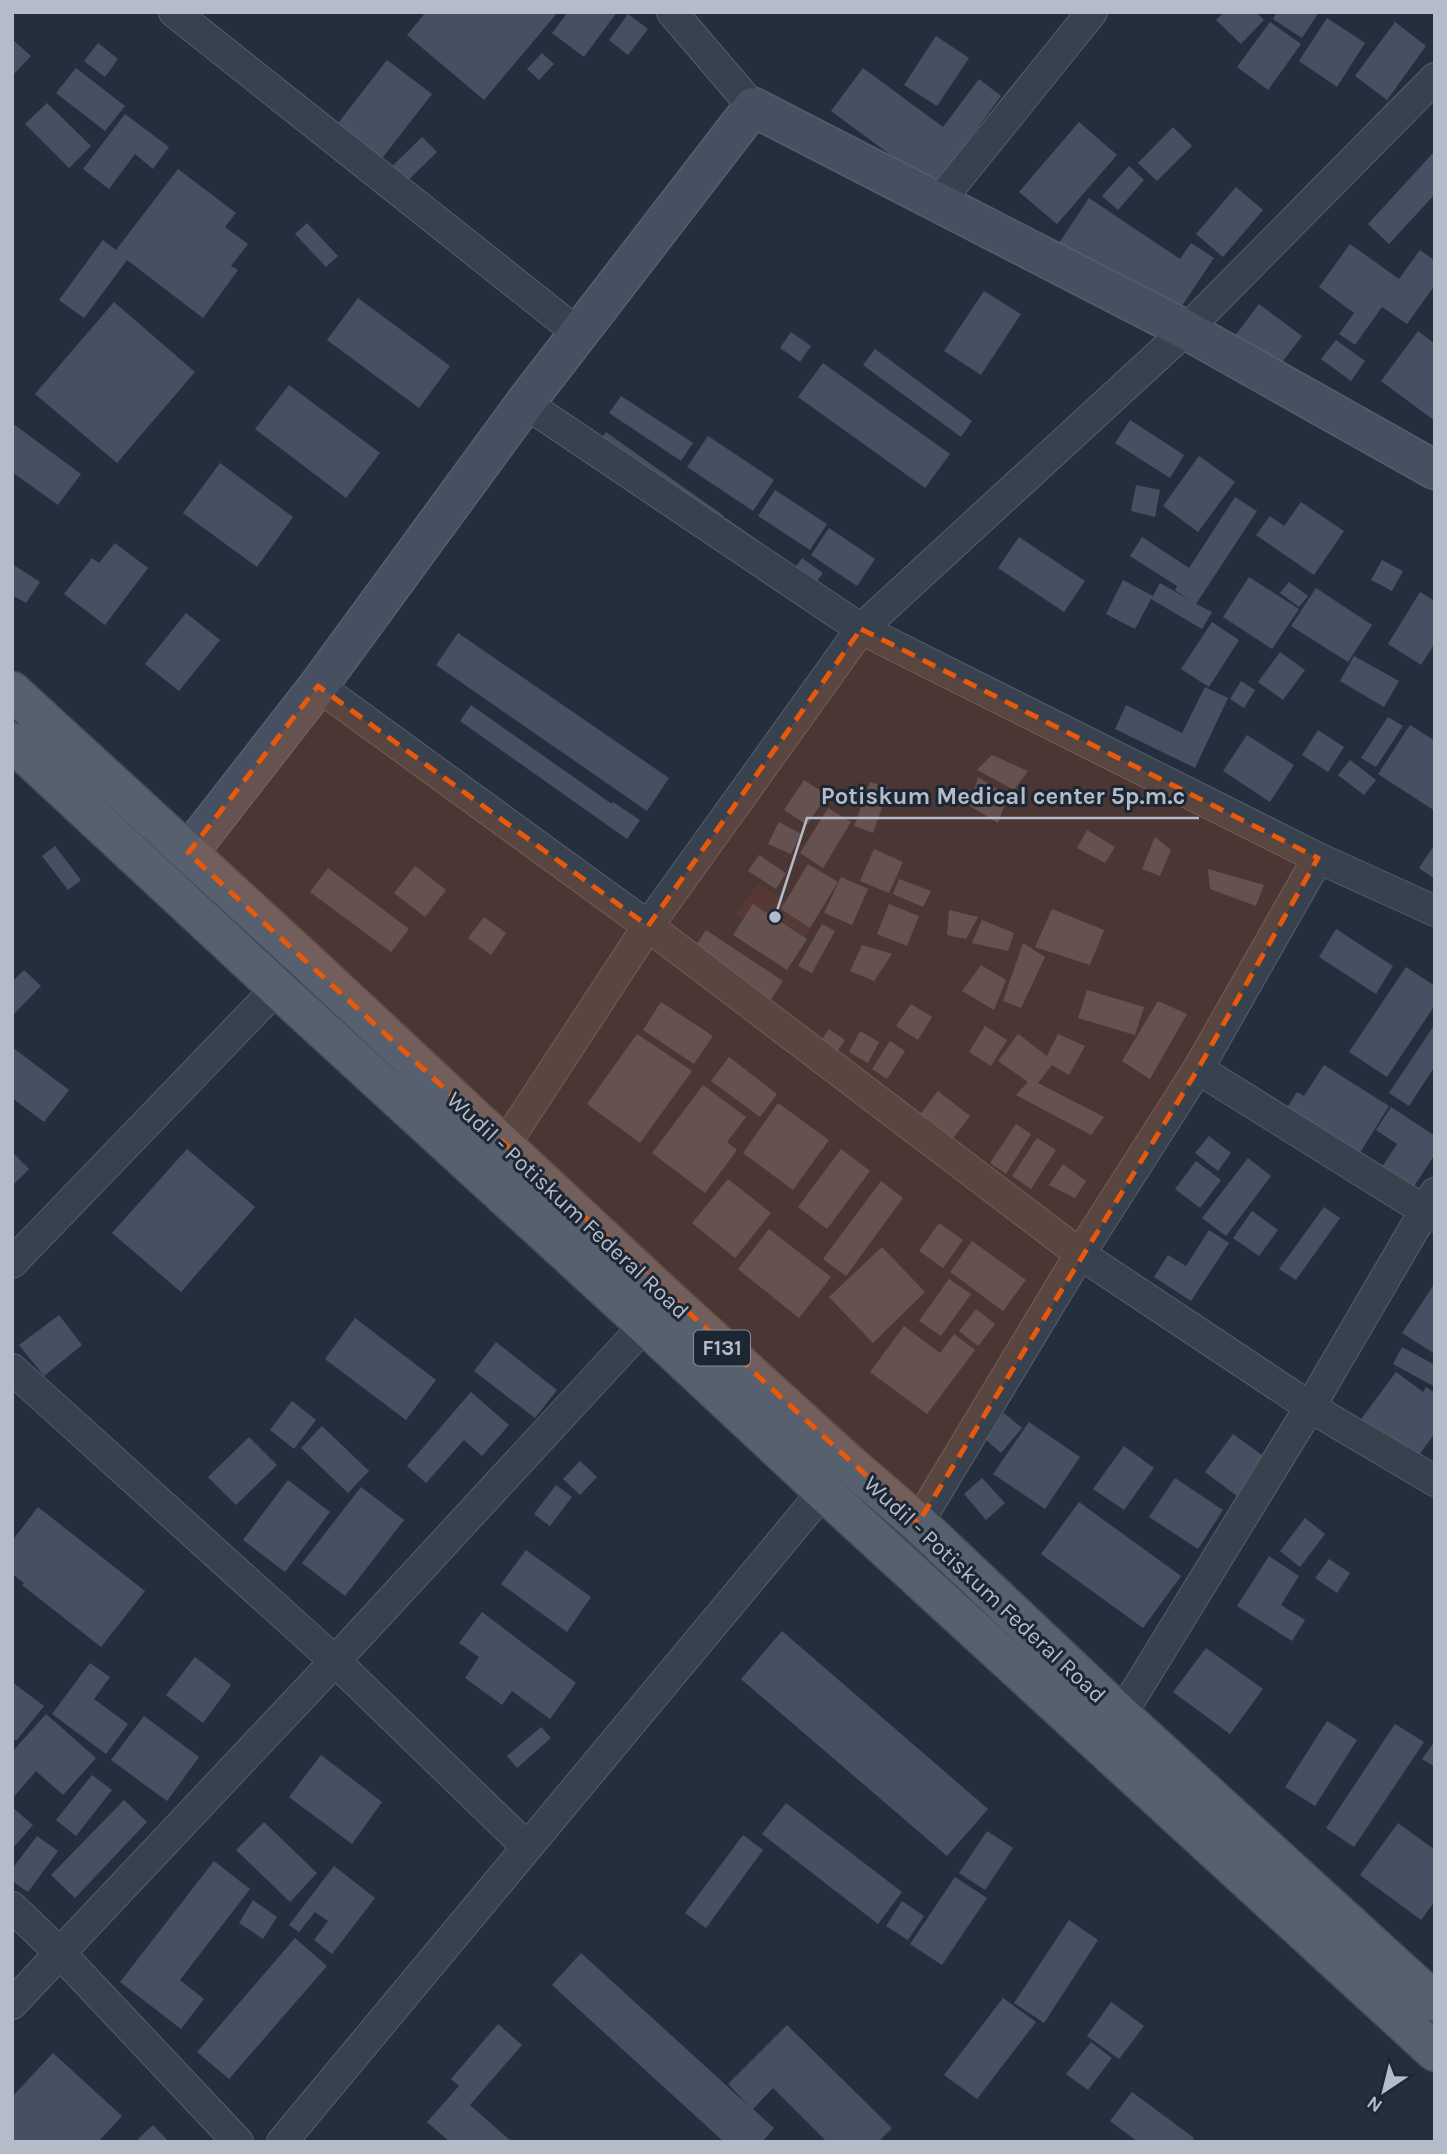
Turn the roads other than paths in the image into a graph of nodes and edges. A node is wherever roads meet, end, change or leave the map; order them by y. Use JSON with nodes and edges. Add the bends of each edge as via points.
{"nodes":[{"id":1,"x":174,"y":12,"type":"edge"},
{"id":2,"x":1092,"y":12,"type":"edge"},
{"id":3,"x":678,"y":14,"type":"edge"},
{"id":4,"x":1435,"y":78,"type":"edge"},
{"id":5,"x":752,"y":107,"type":"junction"},
{"id":6,"x":938,"y":202,"type":"junction"},
{"id":7,"x":1186,"y":330,"type":"junction"},
{"id":8,"x":578,"y":332,"type":"junction"},
{"id":9,"x":525,"y":403,"type":"junction"},
{"id":10,"x":1435,"y":470,"type":"edge"},
{"id":11,"x":861,"y":629,"type":"junction"},
{"id":12,"x":318,"y":686,"type":"junction"},
{"id":13,"x":12,"y":691,"type":"edge"},
{"id":14,"x":12,"y":742,"type":"edge"},
{"id":15,"x":188,"y":853,"type":"junction"},
{"id":16,"x":1318,"y":858,"type":"junction"},
{"id":17,"x":1435,"y":911,"type":"edge"},
{"id":18,"x":648,"y":926,"type":"junction"},
{"id":19,"x":277,"y":988,"type":"junction"},
{"id":20,"x":1198,"y":1069,"type":"junction"},
{"id":21,"x":504,"y":1146,"type":"junction"},
{"id":22,"x":1432,"y":1207,"type":"edge"},
{"id":23,"x":1080,"y":1254,"type":"junction"},
{"id":24,"x":12,"y":1263,"type":"edge"},
{"id":25,"x":645,"y":1325,"type":"junction"},
{"id":26,"x":12,"y":1369,"type":"edge"},
{"id":27,"x":1310,"y":1407,"type":"junction"},
{"id":28,"x":847,"y":1462,"type":"junction"},
{"id":29,"x":1435,"y":1481,"type":"edge"},
{"id":30,"x":824,"y":1492,"type":"junction"},
{"id":31,"x":918,"y":1523,"type":"junction"},
{"id":32,"x":335,"y":1661,"type":"junction"},
{"id":33,"x":1121,"y":1715,"type":"junction"},
{"id":34,"x":527,"y":1847,"type":"junction"},
{"id":35,"x":12,"y":1907,"type":"edge"},
{"id":36,"x":60,"y":1954,"type":"junction"},
{"id":37,"x":1435,"y":2002,"type":"edge"},
{"id":38,"x":12,"y":2004,"type":"edge"},
{"id":39,"x":1435,"y":2052,"type":"edge"},
{"id":40,"x":238,"y":2142,"type":"edge"},
{"id":41,"x":282,"y":2142,"type":"edge"}],
"edges":[{"from":1,"to":8,"type":"street"},
{"from":2,"to":6,"type":"street"},
{"from":3,"to":5,"type":"street"},
{"from":4,"to":7,"type":"street"},
{"from":5,"to":6,"type":"street"},
{"from":5,"to":8,"type":"street"},
{"from":6,"to":7,"type":"street"},
{"from":7,"to":10,"type":"street"},
{"from":7,"to":11,"type":"street"},
{"from":8,"to":9,"type":"street"},
{"from":9,"to":11,"type":"street"},
{"from":9,"to":12,"type":"street"},
{"from":11,"to":16,"type":"street"},
{"from":11,"to":18,"type":"street"},
{"from":12,"to":15,"type":"street"},
{"from":12,"to":18,"type":"street"},
{"from":13,"to":15,"type":"main road","name":"Wudil - Potiskum Federal Road","number":"F131"},
{"from":14,"to":19,"type":"main road","name":"Wudil - Potiskum Federal Road","number":"F131"},
{"from":15,"to":21,"type":"main road","name":"Wudil - Potiskum Federal Road","number":"F131"},
{"from":16,"to":17,"type":"street"},
{"from":16,"to":20,"type":"street"},
{"from":18,"to":21,"type":"street"},
{"from":18,"to":23,"type":"street"},
{"from":19,"to":24,"type":"street"},
{"from":19,"to":25,"type":"main road","name":"Wudil - Potiskum Federal Road","number":"F131"},
{"from":20,"to":22,"type":"street"},
{"from":20,"to":23,"type":"street"},
{"from":21,"to":28,"type":"main road","name":"Wudil - Potiskum Federal Road","number":"F131"},
{"from":22,"to":27,"type":"street"},
{"from":23,"to":27,"type":"street"},
{"from":23,"to":31,"type":"street"},
{"from":25,"to":30,"type":"main road","name":"Wudil - Potiskum Federal Road","number":"F131"},
{"from":25,"to":32,"type":"street"},
{"from":26,"to":32,"type":"street"},
{"from":27,"to":29,"type":"street"},
{"from":27,"to":33,"type":"street"},
{"from":28,"to":30,"type":"street"},
{"from":28,"to":31,"type":"main road","name":"Wudil - Potiskum Federal Road","number":"F131"},
{"from":30,"to":34,"type":"street"},
{"from":30,"to":39,"type":"main road","name":"Wudil - Potiskum Federal Road","number":"F131"},
{"from":31,"to":33,"type":"main road","name":"Wudil - Potiskum Federal Road","number":"F131"},
{"from":32,"to":34,"type":"street"},
{"from":32,"to":36,"type":"street"},
{"from":33,"to":37,"type":"main road","name":"Wudil - Potiskum Federal Road","number":"F131"},
{"from":34,"to":41,"type":"street"},
{"from":35,"to":36,"type":"street"},
{"from":36,"to":38,"type":"street"},
{"from":36,"to":40,"type":"street"}]}
